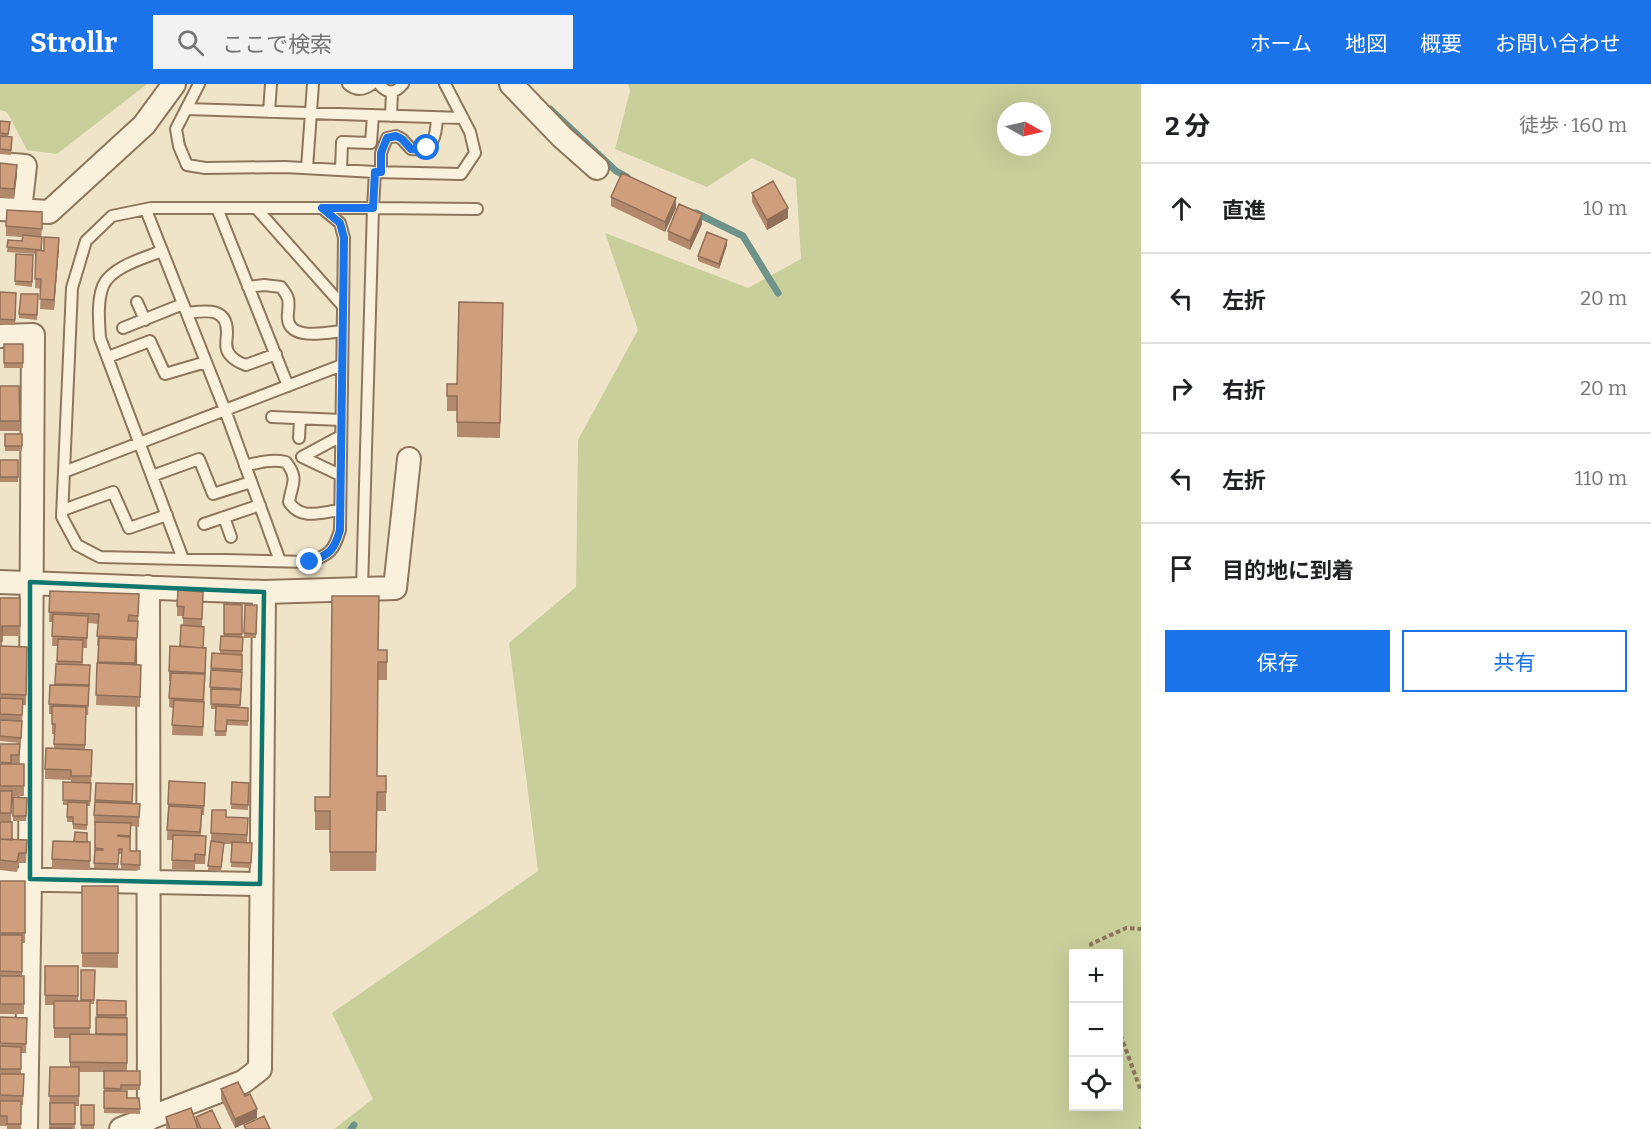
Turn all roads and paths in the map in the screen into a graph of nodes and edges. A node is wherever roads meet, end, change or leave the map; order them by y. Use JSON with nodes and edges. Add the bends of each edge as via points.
{"nodes":[{"id":1,"x":174,"y":84,"type":"edge"},
{"id":2,"x":199,"y":84,"type":"edge"},
{"id":3,"x":271,"y":84,"type":"edge"},
{"id":4,"x":313,"y":84,"type":"edge"},
{"id":5,"x":348,"y":84,"type":"edge"},
{"id":6,"x":372,"y":84,"type":"edge"},
{"id":7,"x":379,"y":84,"type":"edge"},
{"id":8,"x":403,"y":84,"type":"edge"},
{"id":9,"x":445,"y":84,"type":"edge"},
{"id":10,"x":511,"y":84,"type":"edge"},
{"id":11,"x":392,"y":92,"type":"junction"},
{"id":12,"x":187,"y":109,"type":"junction"},
{"id":13,"x":269,"y":112,"type":"junction"},
{"id":14,"x":311,"y":114,"type":"junction"},
{"id":15,"x":373,"y":115,"type":"junction"},
{"id":16,"x":391,"y":116,"type":"junction"},
{"id":17,"x":437,"y":118,"type":"junction"},
{"id":18,"x":463,"y":118,"type":"junction"},
{"id":19,"x":0,"y":164,"type":"edge"},
{"id":20,"x":307,"y":168,"type":"junction"},
{"id":21,"x":597,"y":168,"type":"dead end"},
{"id":22,"x":341,"y":170,"type":"junction"},
{"id":23,"x":378,"y":172,"type":"junction"},
{"id":24,"x":217,"y":208,"type":"junction"},
{"id":25,"x":256,"y":208,"type":"junction"},
{"id":26,"x":322,"y":208,"type":"junction"},
{"id":27,"x":373,"y":208,"type":"junction"},
{"id":28,"x":477,"y":209,"type":"dead end"},
{"id":29,"x":10,"y":210,"type":"edge"},
{"id":30,"x":146,"y":210,"type":"junction"},
{"id":31,"x":162,"y":251,"type":"junction"},
{"id":32,"x":249,"y":287,"type":"junction"},
{"id":33,"x":137,"y":302,"type":"dead end"},
{"id":34,"x":342,"y":305,"type":"junction"},
{"id":35,"x":185,"y":309,"type":"junction"},
{"id":36,"x":145,"y":320,"type":"junction"},
{"id":37,"x":123,"y":328,"type":"dead end"},
{"id":38,"x":342,"y":332,"type":"junction"},
{"id":39,"x":0,"y":336,"type":"edge"},
{"id":40,"x":276,"y":354,"type":"junction"},
{"id":41,"x":108,"y":357,"type":"junction"},
{"id":42,"x":206,"y":362,"type":"junction"},
{"id":43,"x":342,"y":365,"type":"junction"},
{"id":44,"x":288,"y":386,"type":"junction"},
{"id":45,"x":225,"y":410,"type":"junction"},
{"id":46,"x":272,"y":417,"type":"dead end"},
{"id":47,"x":300,"y":418,"type":"junction"},
{"id":48,"x":341,"y":420,"type":"junction"},
{"id":49,"x":341,"y":436,"type":"junction"},
{"id":50,"x":299,"y":438,"type":"dead end"},
{"id":51,"x":140,"y":443,"type":"junction"},
{"id":52,"x":409,"y":459,"type":"dead end"},
{"id":53,"x":245,"y":466,"type":"junction"},
{"id":54,"x":64,"y":472,"type":"junction"},
{"id":55,"x":340,"y":475,"type":"junction"},
{"id":56,"x":152,"y":476,"type":"junction"},
{"id":57,"x":251,"y":482,"type":"junction"},
{"id":58,"x":260,"y":505,"type":"junction"},
{"id":59,"x":63,"y":510,"type":"junction"},
{"id":60,"x":340,"y":510,"type":"junction"},
{"id":61,"x":167,"y":515,"type":"junction"},
{"id":62,"x":224,"y":517,"type":"junction"},
{"id":63,"x":204,"y":524,"type":"dead end"},
{"id":64,"x":231,"y":537,"type":"dead end"},
{"id":65,"x":183,"y":559,"type":"junction"},
{"id":66,"x":280,"y":561,"type":"junction"},
{"id":67,"x":0,"y":582,"type":"edge"},
{"id":68,"x":30,"y":582,"type":"junction"},
{"id":69,"x":148,"y":587,"type":"junction"},
{"id":70,"x":362,"y":589,"type":"junction"},
{"id":71,"x":264,"y":592,"type":"junction"},
{"id":72,"x":0,"y":879,"type":"edge"},
{"id":73,"x":30,"y":879,"type":"junction"},
{"id":74,"x":147,"y":882,"type":"junction"},
{"id":75,"x":260,"y":884,"type":"junction"},
{"id":76,"x":1141,"y":929,"type":"edge"},
{"id":77,"x":1091,"y":949,"type":"edge"},
{"id":78,"x":1123,"y":1039,"type":"edge"},
{"id":79,"x":1141,"y":1091,"type":"edge"},
{"id":80,"x":149,"y":1119,"type":"junction"},
{"id":81,"x":26,"y":1129,"type":"edge"},
{"id":82,"x":121,"y":1129,"type":"edge"}],
"edges":[{"from":1,"to":29,"type":"street","via":[[144,125],[49,212]]},
{"from":2,"to":12,"type":"lane"},
{"from":3,"to":13,"type":"lane"},
{"from":4,"to":14,"type":"lane"},
{"from":5,"to":6,"type":"lane","via":[[359,89]]},
{"from":7,"to":11,"type":"lane","via":[[386,92]]},
{"from":8,"to":11,"type":"lane"},
{"from":9,"to":18,"type":"lane"},
{"from":10,"to":21,"type":"street"},
{"from":11,"to":16,"type":"lane"},
{"from":12,"to":13,"type":"lane"},
{"from":12,"to":20,"type":"lane","via":[[177,129],[187,165]]},
{"from":13,"to":14,"type":"lane"},
{"from":14,"to":15,"type":"lane"},
{"from":14,"to":20,"type":"lane"},
{"from":15,"to":16,"type":"lane"},
{"from":15,"to":22,"type":"lane","via":[[371,143],[342,142]]},
{"from":16,"to":17,"type":"lane"},
{"from":17,"to":18,"type":"lane"},
{"from":17,"to":23,"type":"lane","via":[[435,138],[427,148],[411,149],[396,136],[387,138]]},
{"from":18,"to":23,"type":"lane","via":[[474,153],[461,174]]},
{"from":19,"to":29,"type":"street","via":[[25,166]]},
{"from":20,"to":22,"type":"lane"},
{"from":22,"to":23,"type":"lane"},
{"from":23,"to":27,"type":"lane"},
{"from":24,"to":25,"type":"lane"},
{"from":24,"to":30,"type":"lane"},
{"from":24,"to":32,"type":"lane"},
{"from":25,"to":26,"type":"lane"},
{"from":25,"to":34,"type":"lane"},
{"from":26,"to":27,"type":"lane"},
{"from":26,"to":34,"type":"lane","via":[[340,223],[344,238]]},
{"from":27,"to":28,"type":"lane"},
{"from":27,"to":70,"type":"lane"},
{"from":30,"to":31,"type":"lane"},
{"from":30,"to":54,"type":"lane","via":[[112,216],[86,241],[72,288]]},
{"from":31,"to":35,"type":"lane"},
{"from":31,"to":41,"type":"lane","via":[[114,272],[103,286],[100,338]]},
{"from":32,"to":38,"type":"lane","via":[[281,287],[289,297],[288,323],[299,333]]},
{"from":32,"to":40,"type":"lane"},
{"from":33,"to":36,"type":"lane"},
{"from":34,"to":38,"type":"lane"},
{"from":35,"to":36,"type":"lane"},
{"from":35,"to":40,"type":"lane","via":[[214,312],[222,317],[227,349],[237,362],[246,365]]},
{"from":35,"to":42,"type":"lane"},
{"from":36,"to":37,"type":"lane"},
{"from":38,"to":43,"type":"lane"},
{"from":39,"to":68,"type":"street","via":[[33,335]]},
{"from":40,"to":44,"type":"lane"},
{"from":41,"to":42,"type":"lane","via":[[150,340],[165,374]]},
{"from":41,"to":51,"type":"lane"},
{"from":42,"to":45,"type":"lane"},
{"from":43,"to":44,"type":"lane"},
{"from":43,"to":48,"type":"lane"},
{"from":44,"to":45,"type":"lane"},
{"from":45,"to":51,"type":"lane"},
{"from":45,"to":53,"type":"lane"},
{"from":46,"to":47,"type":"lane"},
{"from":47,"to":48,"type":"lane"},
{"from":47,"to":50,"type":"lane"},
{"from":48,"to":49,"type":"lane"},
{"from":49,"to":55,"type":"lane"},
{"from":49,"to":55,"type":"lane","via":[[302,457]]},
{"from":51,"to":54,"type":"lane"},
{"from":51,"to":56,"type":"lane"},
{"from":52,"to":70,"type":"street","via":[[395,588]]},
{"from":53,"to":57,"type":"lane"},
{"from":53,"to":60,"type":"lane","via":[[264,460],[286,462],[293,471],[289,502],[294,510],[310,514]]},
{"from":54,"to":59,"type":"lane"},
{"from":55,"to":60,"type":"lane"},
{"from":56,"to":57,"type":"lane","via":[[199,459],[213,494]]},
{"from":56,"to":61,"type":"lane"},
{"from":57,"to":58,"type":"lane"},
{"from":58,"to":62,"type":"lane"},
{"from":58,"to":66,"type":"lane"},
{"from":59,"to":61,"type":"lane","via":[[113,492],[129,528]]},
{"from":59,"to":65,"type":"lane","via":[[62,517],[77,545],[100,557]]},
{"from":60,"to":66,"type":"lane","via":[[340,530],[335,545],[325,556],[310,562]]},
{"from":61,"to":65,"type":"lane"},
{"from":62,"to":63,"type":"lane"},
{"from":62,"to":64,"type":"lane"},
{"from":65,"to":66,"type":"lane"},
{"from":67,"to":68,"type":"street"},
{"from":68,"to":69,"type":"street"},
{"from":68,"to":73,"type":"street"},
{"from":69,"to":71,"type":"street"},
{"from":69,"to":74,"type":"street"},
{"from":70,"to":71,"type":"street"},
{"from":71,"to":75,"type":"street"},
{"from":72,"to":73,"type":"street"},
{"from":73,"to":74,"type":"street"},
{"from":73,"to":81,"type":"street"},
{"from":74,"to":75,"type":"street"},
{"from":74,"to":80,"type":"street"},
{"from":75,"to":80,"type":"street","via":[[260,1069],[243,1082]]},
{"from":76,"to":77,"type":"path","via":[[1126,928],[1091,944]]},
{"from":78,"to":79,"type":"path"},
{"from":80,"to":82,"type":"street"}]}
